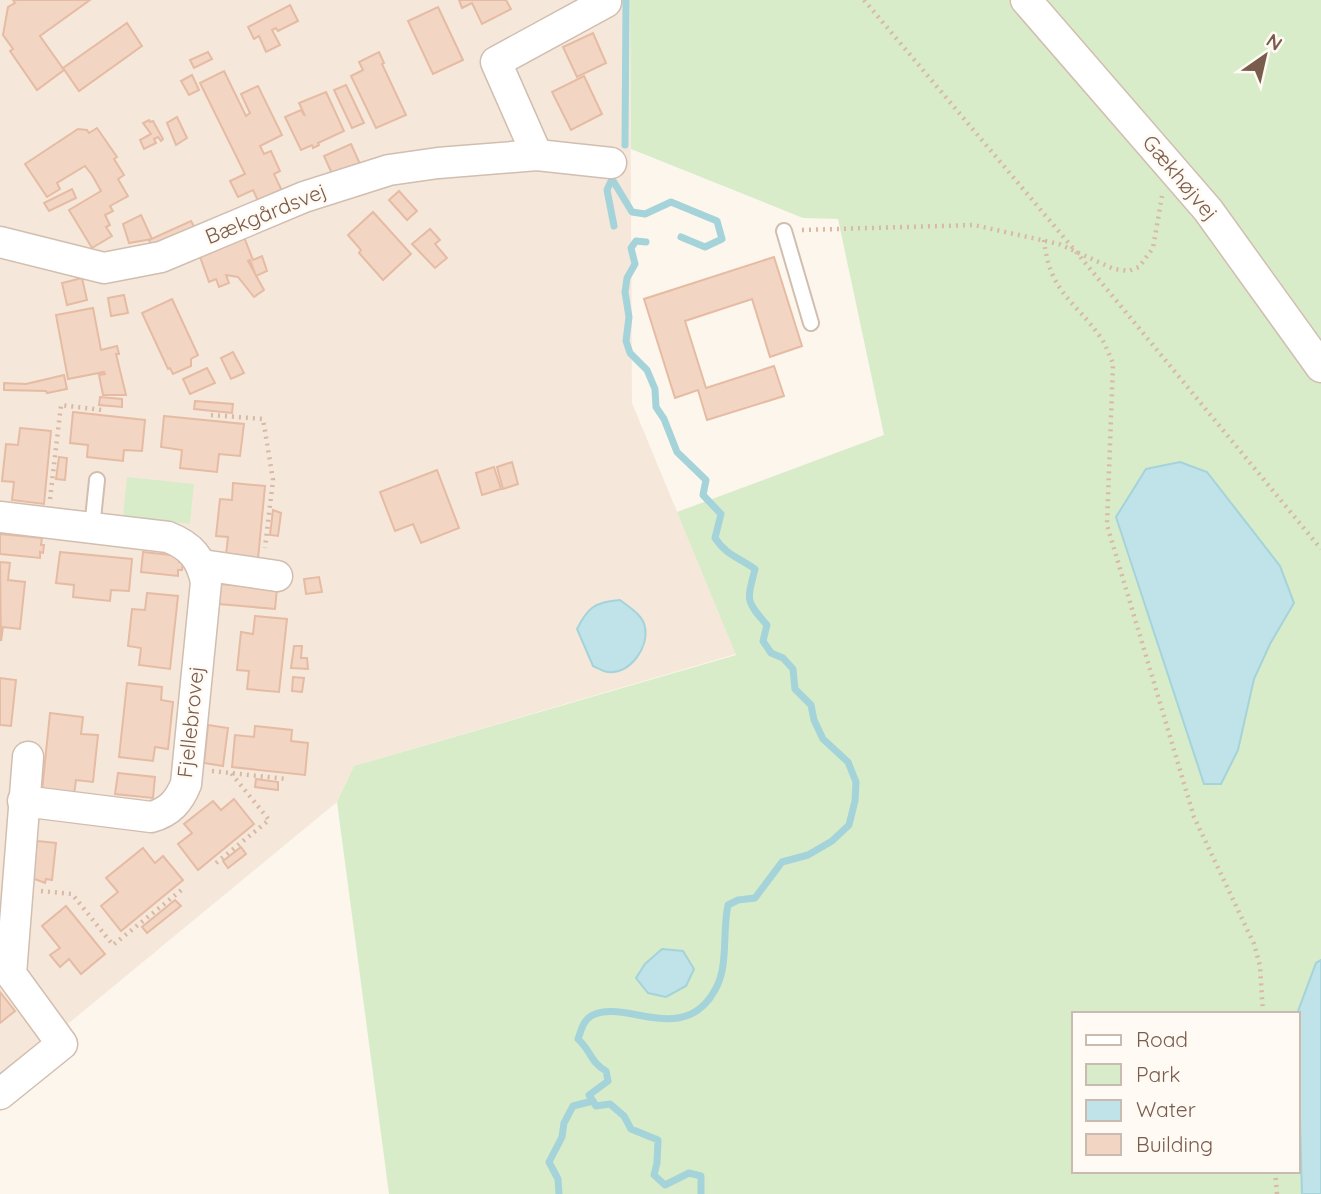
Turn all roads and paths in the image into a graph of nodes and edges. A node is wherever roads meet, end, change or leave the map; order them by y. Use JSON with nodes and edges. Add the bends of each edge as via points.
{"nodes":[{"id":1,"x":864,"y":0,"type":"edge"},
{"id":2,"x":1026,"y":0,"type":"edge"},
{"id":3,"x":606,"y":2,"type":"dead end"},
{"id":4,"x":537,"y":155,"type":"junction"},
{"id":5,"x":1167,"y":162,"type":"junction"},
{"id":6,"x":611,"y":163,"type":"dead end"},
{"id":7,"x":784,"y":231,"type":"joint"},
{"id":8,"x":1044,"y":240,"type":"junction"},
{"id":9,"x":0,"y":242,"type":"edge"},
{"id":10,"x":1077,"y":253,"type":"junction"},
{"id":11,"x":811,"y":323,"type":"dead end"},
{"id":12,"x":1321,"y":367,"type":"edge"},
{"id":13,"x":102,"y":410,"type":"dead end"},
{"id":14,"x":211,"y":415,"type":"dead end"},
{"id":15,"x":97,"y":480,"type":"dead end"},
{"id":16,"x":0,"y":517,"type":"edge"},
{"id":17,"x":47,"y":523,"type":"junction"},
{"id":18,"x":92,"y":528,"type":"junction"},
{"id":19,"x":1321,"y":549,"type":"edge"},
{"id":20,"x":202,"y":565,"type":"junction"},
{"id":21,"x":269,"y":574,"type":"joint"},
{"id":22,"x":28,"y":757,"type":"dead end"},
{"id":23,"x":187,"y":769,"type":"junction"},
{"id":24,"x":231,"y":773,"type":"junction"},
{"id":25,"x":287,"y":779,"type":"dead end"},
{"id":26,"x":23,"y":801,"type":"junction"},
{"id":27,"x":216,"y":863,"type":"dead end"},
{"id":28,"x":184,"y":888,"type":"dead end"},
{"id":29,"x":17,"y":889,"type":"junction"},
{"id":30,"x":1264,"y":1012,"type":"edge"},
{"id":31,"x":0,"y":1094,"type":"edge"},
{"id":32,"x":1275,"y":1173,"type":"edge"},
{"id":33,"x":1277,"y":1194,"type":"edge"}],
"edges":[{"from":1,"to":10,"type":"path"},
{"from":2,"to":5,"type":"street","name":"Gækhøjvej"},
{"from":3,"to":4,"type":"street","via":[[496,62]]},
{"from":4,"to":6,"type":"street","name":"Bækgårdsvej"},
{"from":4,"to":9,"type":"street","name":"Bækgårdsvej","via":[[389,170],[304,197],[161,257],[104,268]]},
{"from":5,"to":10,"type":"path","via":[[1153,248],[1139,267],[1114,269]]},
{"from":5,"to":12,"type":"street","name":"Gækhøjvej","via":[[1209,210]]},
{"from":7,"to":8,"type":"path","via":[[974,225]]},
{"from":7,"to":11,"type":"lane"},
{"from":8,"to":10,"type":"path"},
{"from":8,"to":30,"type":"path","via":[[1046,261],[1057,287],[1102,339],[1112,363],[1107,525],[1194,817],[1254,944]]},
{"from":10,"to":19,"type":"path"},
{"from":13,"to":17,"type":"path","via":[[61,405]]},
{"from":14,"to":21,"type":"path","via":[[262,419],[273,480]]},
{"from":15,"to":18,"type":"lane"},
{"from":16,"to":17,"type":"street"},
{"from":17,"to":18,"type":"street"},
{"from":18,"to":20,"type":"street","via":[[168,537],[181,542]]},
{"from":20,"to":21,"type":"street"},
{"from":20,"to":23,"type":"street","name":"Fjellebrovej","via":[[206,582]]},
{"from":22,"to":26,"type":"street"},
{"from":23,"to":24,"type":"path"},
{"from":23,"to":26,"type":"street","name":"Fjellebrovej","via":[[181,796],[163,814],[152,817]]},
{"from":24,"to":25,"type":"path"},
{"from":24,"to":27,"type":"path","via":[[269,820]]},
{"from":26,"to":29,"type":"street"},
{"from":28,"to":29,"type":"path","via":[[113,945],[72,894]]},
{"from":29,"to":31,"type":"street","via":[[11,974],[62,1044]]},
{"from":32,"to":33,"type":"path"}]}
